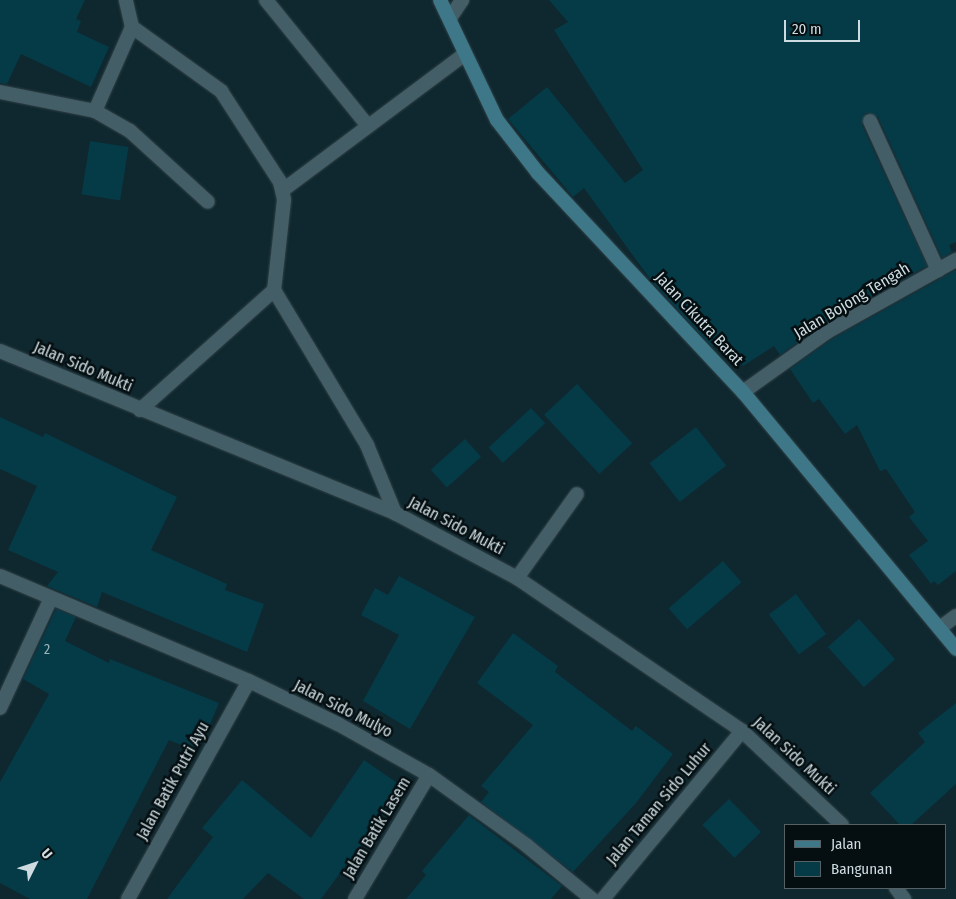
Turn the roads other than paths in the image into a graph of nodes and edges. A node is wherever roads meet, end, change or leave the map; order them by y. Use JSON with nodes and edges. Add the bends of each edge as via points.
{"nodes":[{"id":1,"x":126,"y":0,"type":"edge"},
{"id":2,"x":266,"y":0,"type":"edge"},
{"id":3,"x":440,"y":0,"type":"edge"},
{"id":4,"x":462,"y":0,"type":"edge"},
{"id":5,"x":450,"y":18,"type":"junction"},
{"id":6,"x":132,"y":27,"type":"junction"},
{"id":7,"x":465,"y":54,"type":"junction"},
{"id":8,"x":0,"y":92,"type":"edge"},
{"id":9,"x":95,"y":111,"type":"junction"},
{"id":10,"x":870,"y":121,"type":"dead end"},
{"id":11,"x":368,"y":126,"type":"junction"},
{"id":12,"x":283,"y":190,"type":"junction"},
{"id":13,"x":208,"y":202,"type":"dead end"},
{"id":14,"x":956,"y":260,"type":"edge"},
{"id":15,"x":938,"y":270,"type":"junction"},
{"id":16,"x":274,"y":290,"type":"junction"},
{"id":17,"x":0,"y":350,"type":"edge"},
{"id":18,"x":743,"y":392,"type":"junction"},
{"id":19,"x":140,"y":410,"type":"junction"},
{"id":20,"x":577,"y":494,"type":"dead end"},
{"id":21,"x":395,"y":513,"type":"junction"},
{"id":22,"x":0,"y":576,"type":"edge"},
{"id":23,"x":517,"y":578,"type":"junction"},
{"id":24,"x":51,"y":598,"type":"junction"},
{"id":25,"x":956,"y":616,"type":"edge"},
{"id":26,"x":940,"y":628,"type":"junction"},
{"id":27,"x":956,"y":649,"type":"edge"},
{"id":28,"x":249,"y":681,"type":"junction"},
{"id":29,"x":0,"y":708,"type":"edge"},
{"id":30,"x":742,"y":732,"type":"junction"},
{"id":31,"x":429,"y":775,"type":"junction"},
{"id":32,"x":841,"y":824,"type":"edge"},
{"id":33,"x":128,"y":899,"type":"edge"},
{"id":34,"x":355,"y":899,"type":"edge"},
{"id":35,"x":592,"y":899,"type":"edge"},
{"id":36,"x":602,"y":899,"type":"edge"}],
"edges":[{"from":1,"to":6,"type":"street"},
{"from":2,"to":11,"type":"street"},
{"from":3,"to":5,"type":"main road","name":"Jalan Cikutra Barat"},
{"from":4,"to":5,"type":"street"},
{"from":5,"to":7,"type":"main road","name":"Jalan Cikutra Barat"},
{"from":6,"to":9,"type":"street"},
{"from":6,"to":12,"type":"street","via":[[221,91]]},
{"from":7,"to":11,"type":"street"},
{"from":7,"to":18,"type":"main road","name":"Jalan Cikutra Barat","via":[[497,120],[538,173]]},
{"from":8,"to":9,"type":"street"},
{"from":9,"to":13,"type":"street","via":[[130,131]]},
{"from":10,"to":15,"type":"street"},
{"from":11,"to":12,"type":"street"},
{"from":12,"to":16,"type":"street"},
{"from":14,"to":15,"type":"street","name":"Jalan Bojong Tengah"},
{"from":15,"to":18,"type":"street","name":"Jalan Bojong Tengah","via":[[827,332]]},
{"from":16,"to":19,"type":"street"},
{"from":16,"to":21,"type":"street","via":[[364,438]]},
{"from":17,"to":19,"type":"street","name":"Jalan Sido Mukti"},
{"from":18,"to":26,"type":"main road","name":"Jalan Cikutra Barat"},
{"from":19,"to":21,"type":"street","name":"Jalan Sido Mukti"},
{"from":20,"to":23,"type":"street"},
{"from":21,"to":23,"type":"street","name":"Jalan Sido Mukti"},
{"from":22,"to":24,"type":"street","name":"Jalan Sido Mulyo"},
{"from":23,"to":30,"type":"street","name":"Jalan Sido Mukti"},
{"from":24,"to":28,"type":"street","name":"Jalan Sido Mulyo"},
{"from":24,"to":29,"type":"street"},
{"from":25,"to":26,"type":"street"},
{"from":26,"to":27,"type":"main road","name":"Jalan Cikutra Barat"},
{"from":28,"to":31,"type":"street","name":"Jalan Sido Mulyo"},
{"from":28,"to":33,"type":"street","name":"Jalan Batik Putri Ayu"},
{"from":30,"to":32,"type":"street","name":"Jalan Sido Mukti"},
{"from":30,"to":36,"type":"street","name":"Jalan Taman Sido Luhur"},
{"from":31,"to":34,"type":"street","name":"Jalan Batik Lasem"},
{"from":31,"to":35,"type":"street","name":"Jalan Sido Mulyo"}]}
